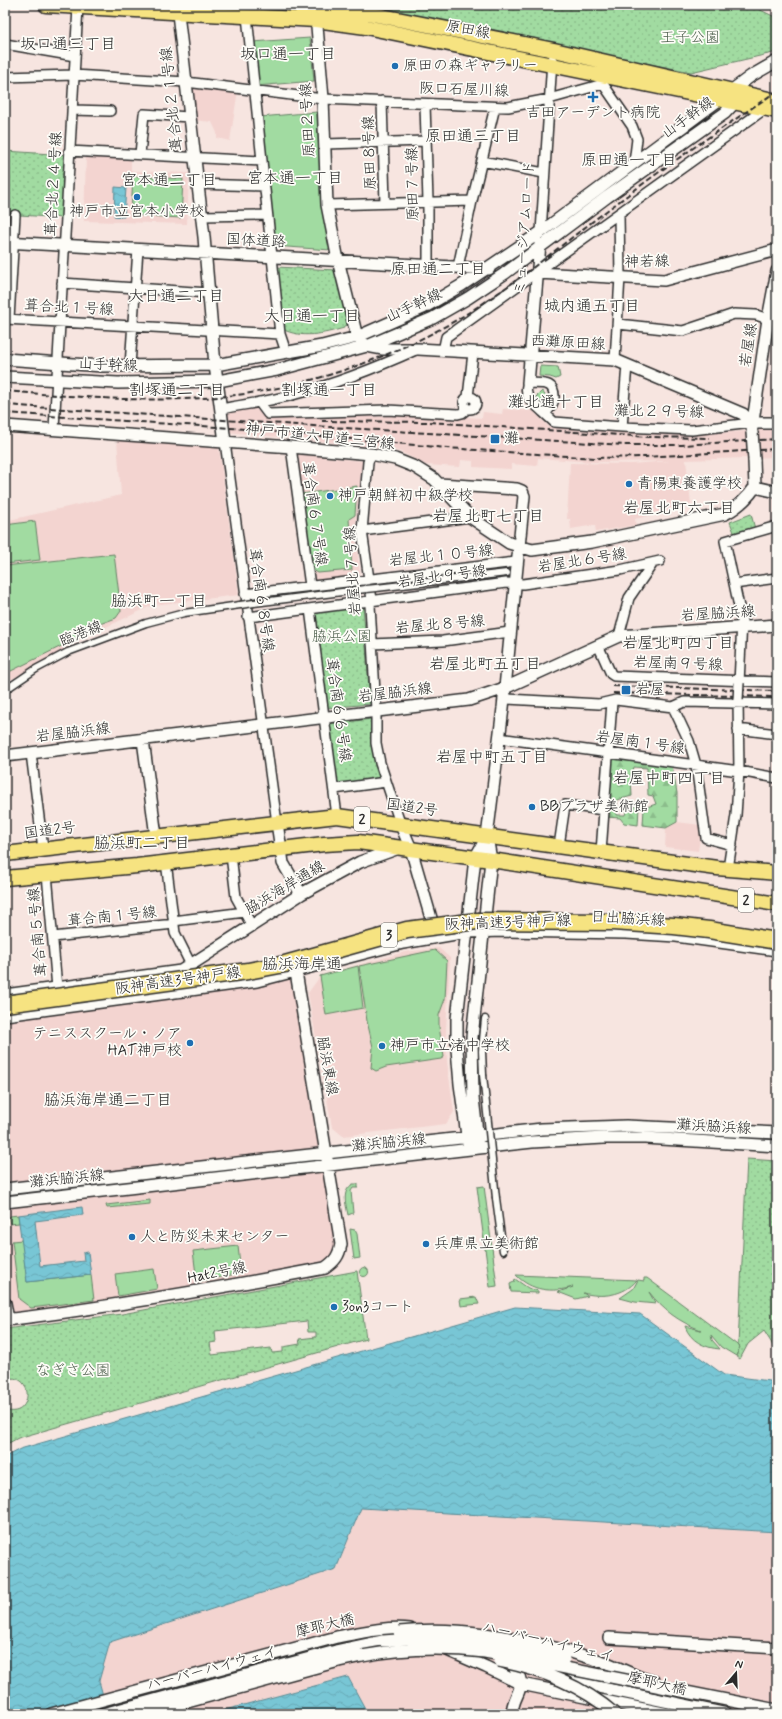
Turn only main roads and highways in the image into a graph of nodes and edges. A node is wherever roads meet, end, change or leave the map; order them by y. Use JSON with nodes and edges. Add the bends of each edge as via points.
{"nodes":[{"id":1,"x":46,"y":5,"type":"edge"},
{"id":2,"x":298,"y":5,"type":"edge"},
{"id":3,"x":177,"y":8,"type":"edge"},
{"id":4,"x":316,"y":10,"type":"edge"},
{"id":5,"x":606,"y":74,"type":"junction"},
{"id":6,"x":737,"y":95,"type":"junction"},
{"id":7,"x":773,"y":106,"type":"edge"},
{"id":8,"x":5,"y":854,"type":"edge"},
{"id":9,"x":723,"y":868,"type":"junction"},
{"id":10,"x":777,"y":873,"type":"edge"},
{"id":11,"x":5,"y":878,"type":"edge"},
{"id":12,"x":777,"y":882,"type":"edge"},
{"id":13,"x":714,"y":895,"type":"junction"},
{"id":14,"x":777,"y":897,"type":"edge"},
{"id":15,"x":777,"y":904,"type":"edge"},
{"id":16,"x":777,"y":932,"type":"edge"},
{"id":17,"x":777,"y":941,"type":"edge"},
{"id":18,"x":5,"y":995,"type":"edge"},
{"id":19,"x":5,"y":1004,"type":"edge"}],
"edges":[{"from":1,"to":3,"type":"main road","name":"原田線"},
{"from":2,"to":4,"type":"main road","name":"原田線"},
{"from":3,"to":4,"type":"main road","name":"原田線","via":[[247,16]]},
{"from":4,"to":5,"type":"main road","name":"原田線","via":[[367,13],[553,57]]},
{"from":5,"to":6,"type":"main road","name":"原田線"},
{"from":5,"to":6,"type":"main road","name":"原田線","via":[[721,99]]},
{"from":6,"to":7,"type":"main road","name":"山手幹線"},
{"from":8,"to":9,"type":"main road","name":"国道2号","number":"2","via":[[337,816]]},
{"from":9,"to":10,"type":"main road","name":"国道2号","number":"2"},
{"from":9,"to":12,"type":"main road","name":"国道2号","number":"2","via":[[748,878]]},
{"from":11,"to":13,"type":"main road","number":"2","via":[[358,842]]},
{"from":13,"to":14,"type":"main road","number":"2"},
{"from":13,"to":15,"type":"main road","number":"2"},
{"from":16,"to":18,"type":"highway","name":"阪神高速3号神戸線","number":"3","via":[[668,916],[533,911],[476,912],[405,922],[247,962]]},
{"from":17,"to":19,"type":"highway","name":"阪神高速3号神戸線","number":"3","bridge":true,"via":[[674,926],[605,922],[477,921],[407,930],[285,964],[248,971]]}]}
